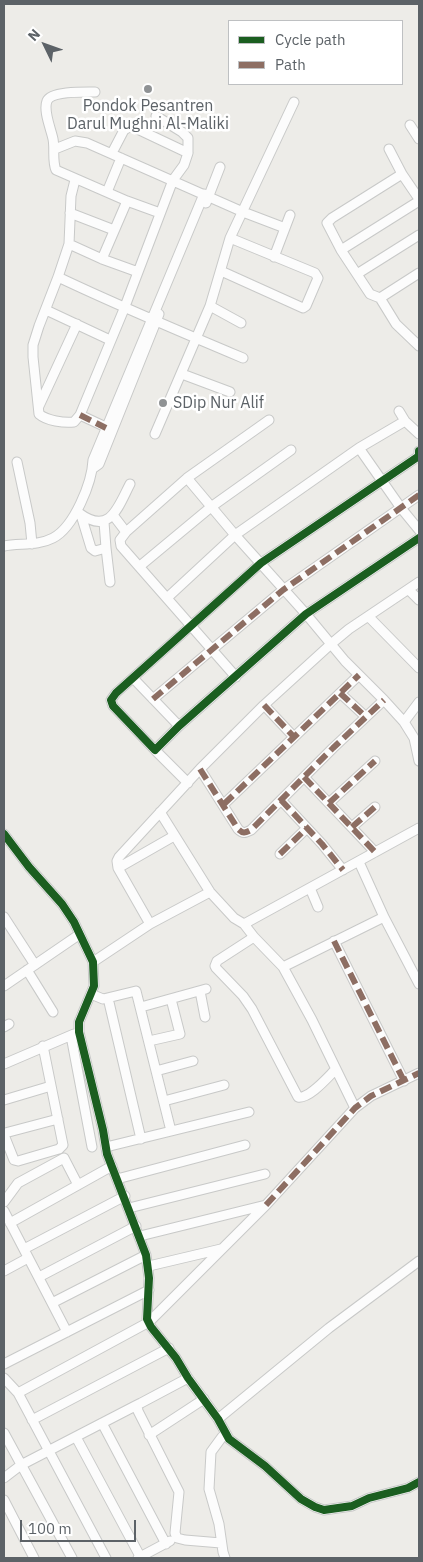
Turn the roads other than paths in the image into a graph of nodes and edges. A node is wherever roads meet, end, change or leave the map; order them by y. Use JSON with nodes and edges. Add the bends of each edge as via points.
{"nodes":[{"id":1,"x":95,"y":92,"type":"dead end"},
{"id":2,"x":294,"y":102,"type":"dead end"},
{"id":3,"x":156,"y":116,"type":"dead end"},
{"id":4,"x":410,"y":125,"type":"dead end"},
{"id":5,"x":419,"y":139,"type":"edge"},
{"id":6,"x":55,"y":149,"type":"junction"},
{"id":7,"x":389,"y":149,"type":"dead end"},
{"id":8,"x":188,"y":153,"type":"junction"},
{"id":9,"x":116,"y":155,"type":"junction"},
{"id":10,"x":220,"y":168,"type":"dead end"},
{"id":11,"x":402,"y":174,"type":"junction"},
{"id":12,"x":75,"y":180,"type":"junction"},
{"id":13,"x":173,"y":180,"type":"junction"},
{"id":14,"x":107,"y":192,"type":"junction"},
{"id":15,"x":206,"y":195,"type":"junction"},
{"id":16,"x":419,"y":200,"type":"edge"},
{"id":17,"x":127,"y":201,"type":"junction"},
{"id":18,"x":243,"y":212,"type":"junction"},
{"id":19,"x":70,"y":213,"type":"junction"},
{"id":20,"x":160,"y":213,"type":"junction"},
{"id":21,"x":290,"y":215,"type":"dead end"},
{"id":22,"x":285,"y":228,"type":"junction"},
{"id":23,"x":114,"y":230,"type":"junction"},
{"id":24,"x":419,"y":235,"type":"edge"},
{"id":25,"x":230,"y":238,"type":"junction"},
{"id":26,"x":69,"y":244,"type":"junction"},
{"id":27,"x":342,"y":250,"type":"junction"},
{"id":28,"x":274,"y":257,"type":"junction"},
{"id":29,"x":102,"y":259,"type":"junction"},
{"id":30,"x":220,"y":271,"type":"junction"},
{"id":31,"x":138,"y":272,"type":"junction"},
{"id":32,"x":419,"y":273,"type":"edge"},
{"id":33,"x":357,"y":274,"type":"junction"},
{"id":34,"x":58,"y":278,"type":"junction"},
{"id":35,"x":380,"y":298,"type":"junction"},
{"id":36,"x":210,"y":306,"type":"junction"},
{"id":37,"x":124,"y":309,"type":"junction"},
{"id":38,"x":46,"y":310,"type":"junction"},
{"id":39,"x":153,"y":319,"type":"junction"},
{"id":40,"x":241,"y":323,"type":"dead end"},
{"id":41,"x":76,"y":324,"type":"junction"},
{"id":42,"x":196,"y":339,"type":"junction"},
{"id":43,"x":110,"y":340,"type":"junction"},
{"id":44,"x":419,"y":346,"type":"edge"},
{"id":45,"x":242,"y":358,"type":"dead end"},
{"id":46,"x":182,"y":374,"type":"junction"},
{"id":47,"x":230,"y":392,"type":"dead end"},
{"id":48,"x":38,"y":409,"type":"junction"},
{"id":49,"x":399,"y":411,"type":"dead end"},
{"id":50,"x":80,"y":415,"type":"junction"},
{"id":51,"x":270,"y":420,"type":"dead end"},
{"id":52,"x":405,"y":421,"type":"junction"},
{"id":53,"x":109,"y":429,"type":"junction"},
{"id":54,"x":155,"y":434,"type":"dead end"},
{"id":55,"x":419,"y":434,"type":"edge"},
{"id":56,"x":359,"y":448,"type":"junction"},
{"id":57,"x":290,"y":450,"type":"dead end"},
{"id":58,"x":419,"y":455,"type":"edge"},
{"id":59,"x":17,"y":462,"type":"dead end"},
{"id":60,"x":187,"y":478,"type":"junction"},
{"id":61,"x":381,"y":481,"type":"junction"},
{"id":62,"x":130,"y":484,"type":"dead end"},
{"id":63,"x":419,"y":495,"type":"edge"},
{"id":64,"x":210,"y":507,"type":"junction"},
{"id":65,"x":401,"y":508,"type":"junction"},
{"id":66,"x":79,"y":513,"type":"junction"},
{"id":67,"x":114,"y":515,"type":"junction"},
{"id":68,"x":104,"y":522,"type":"junction"},
{"id":69,"x":419,"y":530,"type":"edge"},
{"id":70,"x":126,"y":532,"type":"junction"},
{"id":71,"x":235,"y":536,"type":"junction"},
{"id":72,"x":419,"y":538,"type":"edge"},
{"id":73,"x":32,"y":544,"type":"junction"},
{"id":74,"x":4,"y":546,"type":"edge"},
{"id":75,"x":106,"y":548,"type":"junction"},
{"id":76,"x":261,"y":563,"type":"junction"},
{"id":77,"x":140,"y":566,"type":"junction"},
{"id":78,"x":110,"y":582,"type":"dead end"},
{"id":79,"x":419,"y":582,"type":"edge"},
{"id":80,"x":283,"y":590,"type":"junction"},
{"id":81,"x":409,"y":590,"type":"junction"},
{"id":82,"x":167,"y":598,"type":"junction"},
{"id":83,"x":419,"y":600,"type":"edge"},
{"id":84,"x":306,"y":614,"type":"junction"},
{"id":85,"x":369,"y":617,"type":"junction"},
{"id":86,"x":191,"y":626,"type":"junction"},
{"id":87,"x":331,"y":644,"type":"junction"},
{"id":88,"x":210,"y":650,"type":"junction"},
{"id":89,"x":419,"y":668,"type":"edge"},
{"id":90,"x":360,"y":675,"type":"junction"},
{"id":91,"x":236,"y":677,"type":"junction"},
{"id":92,"x":133,"y":678,"type":"junction"},
{"id":93,"x":340,"y":693,"type":"junction"},
{"id":94,"x":153,"y":699,"type":"junction"},
{"id":95,"x":384,"y":700,"type":"junction"},
{"id":96,"x":419,"y":702,"type":"edge"},
{"id":97,"x":264,"y":705,"type":"junction"},
{"id":98,"x":366,"y":717,"type":"junction"},
{"id":99,"x":404,"y":722,"type":"junction"},
{"id":100,"x":179,"y":726,"type":"junction"},
{"id":101,"x":294,"y":737,"type":"junction"},
{"id":102,"x":155,"y":750,"type":"junction"},
{"id":103,"x":375,"y":760,"type":"dead end"},
{"id":104,"x":419,"y":761,"type":"edge"},
{"id":105,"x":200,"y":769,"type":"junction"},
{"id":106,"x":304,"y":777,"type":"junction"},
{"id":107,"x":188,"y":783,"type":"junction"},
{"id":108,"x":281,"y":800,"type":"junction"},
{"id":109,"x":329,"y":803,"type":"junction"},
{"id":110,"x":224,"y":804,"type":"junction"},
{"id":111,"x":374,"y":807,"type":"dead end"},
{"id":112,"x":160,"y":812,"type":"junction"},
{"id":113,"x":307,"y":828,"type":"junction"},
{"id":114,"x":352,"y":828,"type":"junction"},
{"id":115,"x":419,"y":828,"type":"edge"},
{"id":116,"x":4,"y":834,"type":"edge"},
{"id":117,"x":174,"y":836,"type":"junction"},
{"id":118,"x":375,"y":852,"type":"junction"},
{"id":119,"x":280,"y":854,"type":"dead end"},
{"id":120,"x":358,"y":862,"type":"junction"},
{"id":121,"x":118,"y":868,"type":"junction"},
{"id":122,"x":342,"y":870,"type":"junction"},
{"id":123,"x":310,"y":888,"type":"junction"},
{"id":124,"x":210,"y":892,"type":"junction"},
{"id":125,"x":318,"y":907,"type":"dead end"},
{"id":126,"x":4,"y":917,"type":"edge"},
{"id":127,"x":384,"y":917,"type":"junction"},
{"id":128,"x":150,"y":924,"type":"junction"},
{"id":129,"x":244,"y":924,"type":"junction"},
{"id":130,"x":80,"y":934,"type":"junction"},
{"id":131,"x":254,"y":937,"type":"junction"},
{"id":132,"x":334,"y":941,"type":"junction"},
{"id":133,"x":93,"y":962,"type":"junction"},
{"id":134,"x":283,"y":967,"type":"junction"},
{"id":135,"x":31,"y":968,"type":"junction"},
{"id":136,"x":419,"y":983,"type":"edge"},
{"id":137,"x":4,"y":986,"type":"edge"},
{"id":138,"x":92,"y":994,"type":"junction"},
{"id":139,"x":108,"y":998,"type":"junction"},
{"id":140,"x":171,"y":999,"type":"junction"},
{"id":141,"x":141,"y":1007,"type":"junction"},
{"id":142,"x":53,"y":1012,"type":"dead end"},
{"id":143,"x":205,"y":1017,"type":"dead end"},
{"id":144,"x":75,"y":1034,"type":"junction"},
{"id":145,"x":149,"y":1041,"type":"junction"},
{"id":146,"x":43,"y":1046,"type":"junction"},
{"id":147,"x":193,"y":1061,"type":"dead end"},
{"id":148,"x":4,"y":1064,"type":"edge"},
{"id":149,"x":335,"y":1070,"type":"junction"},
{"id":150,"x":156,"y":1071,"type":"junction"},
{"id":151,"x":419,"y":1073,"type":"edge"},
{"id":152,"x":404,"y":1080,"type":"junction"},
{"id":153,"x":224,"y":1085,"type":"dead end"},
{"id":154,"x":51,"y":1086,"type":"junction"},
{"id":155,"x":4,"y":1100,"type":"edge"},
{"id":156,"x":164,"y":1101,"type":"junction"},
{"id":157,"x":355,"y":1108,"type":"junction"},
{"id":158,"x":249,"y":1112,"type":"dead end"},
{"id":159,"x":58,"y":1119,"type":"junction"},
{"id":160,"x":172,"y":1131,"type":"junction"},
{"id":161,"x":141,"y":1139,"type":"junction"},
{"id":162,"x":245,"y":1145,"type":"dead end"},
{"id":163,"x":92,"y":1147,"type":"dead end"},
{"id":164,"x":106,"y":1147,"type":"junction"},
{"id":165,"x":112,"y":1166,"type":"junction"},
{"id":166,"x":265,"y":1174,"type":"dead end"},
{"id":167,"x":117,"y":1179,"type":"junction"},
{"id":168,"x":78,"y":1185,"type":"junction"},
{"id":169,"x":125,"y":1196,"type":"junction"},
{"id":170,"x":4,"y":1202,"type":"edge"},
{"id":171,"x":266,"y":1205,"type":"junction"},
{"id":172,"x":129,"y":1208,"type":"junction"},
{"id":173,"x":4,"y":1211,"type":"edge"},
{"id":174,"x":10,"y":1223,"type":"junction"},
{"id":175,"x":136,"y":1226,"type":"junction"},
{"id":176,"x":140,"y":1236,"type":"junction"},
{"id":177,"x":222,"y":1249,"type":"junction"},
{"id":178,"x":26,"y":1254,"type":"junction"},
{"id":179,"x":146,"y":1255,"type":"junction"},
{"id":180,"x":419,"y":1261,"type":"edge"},
{"id":181,"x":149,"y":1266,"type":"junction"},
{"id":182,"x":4,"y":1272,"type":"edge"},
{"id":183,"x":38,"y":1277,"type":"junction"},
{"id":184,"x":148,"y":1290,"type":"junction"},
{"id":185,"x":52,"y":1303,"type":"junction"},
{"id":186,"x":149,"y":1322,"type":"junction"},
{"id":187,"x":67,"y":1332,"type":"junction"},
{"id":188,"x":169,"y":1348,"type":"junction"},
{"id":189,"x":4,"y":1364,"type":"edge"},
{"id":190,"x":4,"y":1378,"type":"edge"},
{"id":191,"x":188,"y":1378,"type":"junction"},
{"id":192,"x":18,"y":1393,"type":"junction"},
{"id":193,"x":204,"y":1399,"type":"junction"},
{"id":194,"x":137,"y":1405,"type":"junction"},
{"id":195,"x":218,"y":1419,"type":"junction"},
{"id":196,"x":32,"y":1420,"type":"junction"},
{"id":197,"x":102,"y":1424,"type":"junction"},
{"id":198,"x":4,"y":1433,"type":"edge"},
{"id":199,"x":149,"y":1435,"type":"junction"},
{"id":200,"x":227,"y":1435,"type":"junction"},
{"id":201,"x":76,"y":1437,"type":"junction"},
{"id":202,"x":49,"y":1450,"type":"junction"},
{"id":203,"x":21,"y":1465,"type":"junction"},
{"id":204,"x":4,"y":1478,"type":"edge"},
{"id":205,"x":419,"y":1482,"type":"edge"},
{"id":206,"x":4,"y":1500,"type":"edge"},
{"id":207,"x":177,"y":1538,"type":"junction"},
{"id":208,"x":221,"y":1543,"type":"junction"},
{"id":209,"x":166,"y":1544,"type":"junction"},
{"id":210,"x":34,"y":1558,"type":"edge"},
{"id":211,"x":72,"y":1558,"type":"edge"},
{"id":212,"x":106,"y":1558,"type":"edge"},
{"id":213,"x":140,"y":1558,"type":"edge"},
{"id":214,"x":225,"y":1558,"type":"edge"}],
"edges":[{"from":1,"to":6,"type":"street","via":[[49,97],[46,108]]},
{"from":2,"to":18,"type":"street"},
{"from":3,"to":8,"type":"street","via":[[188,138]]},
{"from":4,"to":5,"type":"street"},
{"from":6,"to":9,"type":"street","via":[[75,142],[87,143]]},
{"from":6,"to":12,"type":"street","via":[[54,167]]},
{"from":7,"to":11,"type":"street"},
{"from":8,"to":9,"type":"street","via":[[131,126],[122,133]]},
{"from":8,"to":13,"type":"street"},
{"from":9,"to":13,"type":"street"},
{"from":9,"to":14,"type":"street"},
{"from":10,"to":15,"type":"street"},
{"from":11,"to":16,"type":"street"},
{"from":11,"to":27,"type":"street","via":[[327,224]]},
{"from":12,"to":14,"type":"street"},
{"from":12,"to":19,"type":"street"},
{"from":13,"to":15,"type":"street"},
{"from":13,"to":20,"type":"street"},
{"from":14,"to":17,"type":"street"},
{"from":15,"to":18,"type":"street"},
{"from":15,"to":39,"type":"street"},
{"from":16,"to":27,"type":"street"},
{"from":17,"to":20,"type":"street"},
{"from":17,"to":23,"type":"street"},
{"from":18,"to":22,"type":"street"},
{"from":18,"to":25,"type":"street"},
{"from":19,"to":23,"type":"street"},
{"from":19,"to":26,"type":"street"},
{"from":20,"to":31,"type":"street"},
{"from":21,"to":22,"type":"street"},
{"from":22,"to":28,"type":"street"},
{"from":23,"to":29,"type":"street"},
{"from":24,"to":33,"type":"street"},
{"from":25,"to":28,"type":"street"},
{"from":25,"to":30,"type":"street"},
{"from":26,"to":29,"type":"street"},
{"from":26,"to":34,"type":"street"},
{"from":27,"to":33,"type":"street"},
{"from":28,"to":30,"type":"street","via":[[317,276],[305,307]]},
{"from":29,"to":31,"type":"street"},
{"from":30,"to":36,"type":"street"},
{"from":31,"to":37,"type":"street"},
{"from":32,"to":35,"type":"street"},
{"from":33,"to":35,"type":"street","via":[[370,294]]},
{"from":34,"to":37,"type":"street"},
{"from":34,"to":38,"type":"street"},
{"from":35,"to":44,"type":"street","via":[[396,324]]},
{"from":36,"to":40,"type":"street"},
{"from":36,"to":42,"type":"street"},
{"from":37,"to":39,"type":"street"},
{"from":37,"to":43,"type":"street"},
{"from":38,"to":41,"type":"street"},
{"from":38,"to":48,"type":"street","via":[[33,345]]},
{"from":39,"to":42,"type":"street"},
{"from":39,"to":53,"type":"street"},
{"from":41,"to":43,"type":"street"},
{"from":41,"to":48,"type":"street"},
{"from":42,"to":45,"type":"street"},
{"from":42,"to":46,"type":"street"},
{"from":43,"to":50,"type":"street"},
{"from":46,"to":47,"type":"street"},
{"from":46,"to":54,"type":"street"},
{"from":48,"to":50,"type":"street","via":[[44,419],[74,422]]},
{"from":49,"to":52,"type":"street"},
{"from":50,"to":53,"type":"street"},
{"from":51,"to":60,"type":"street"},
{"from":52,"to":55,"type":"street"},
{"from":52,"to":56,"type":"street"},
{"from":53,"to":66,"type":"street","via":[[93,460]]},
{"from":56,"to":61,"type":"street"},
{"from":56,"to":71,"type":"street"},
{"from":57,"to":64,"type":"street"},
{"from":58,"to":61,"type":"street"},
{"from":59,"to":73,"type":"street"},
{"from":60,"to":64,"type":"street"},
{"from":60,"to":70,"type":"street"},
{"from":61,"to":65,"type":"street"},
{"from":61,"to":76,"type":"street"},
{"from":62,"to":67,"type":"street"},
{"from":63,"to":65,"type":"street"},
{"from":64,"to":71,"type":"street"},
{"from":64,"to":77,"type":"street"},
{"from":65,"to":69,"type":"street"},
{"from":65,"to":80,"type":"street"},
{"from":66,"to":68,"type":"street","via":[[93,521]]},
{"from":66,"to":73,"type":"street","via":[[53,538]]},
{"from":66,"to":75,"type":"street","via":[[91,548],[95,551]]},
{"from":67,"to":68,"type":"street"},
{"from":67,"to":70,"type":"street"},
{"from":68,"to":75,"type":"street"},
{"from":70,"to":77,"type":"street","via":[[121,537],[121,546]]},
{"from":71,"to":76,"type":"street"},
{"from":71,"to":82,"type":"street"},
{"from":72,"to":84,"type":"street"},
{"from":73,"to":74,"type":"street"},
{"from":75,"to":78,"type":"street"},
{"from":76,"to":80,"type":"street"},
{"from":76,"to":86,"type":"street"},
{"from":77,"to":82,"type":"street"},
{"from":79,"to":81,"type":"street"},
{"from":80,"to":84,"type":"street"},
{"from":80,"to":88,"type":"street"},
{"from":81,"to":83,"type":"street"},
{"from":81,"to":85,"type":"street"},
{"from":82,"to":86,"type":"street"},
{"from":84,"to":87,"type":"street"},
{"from":84,"to":91,"type":"street"},
{"from":85,"to":87,"type":"street"},
{"from":85,"to":89,"type":"street"},
{"from":86,"to":88,"type":"street"},
{"from":86,"to":92,"type":"street"},
{"from":87,"to":90,"type":"street"},
{"from":87,"to":97,"type":"street"},
{"from":88,"to":91,"type":"street"},
{"from":88,"to":94,"type":"street"},
{"from":90,"to":93,"type":"street"},
{"from":90,"to":95,"type":"street"},
{"from":91,"to":100,"type":"street"},
{"from":92,"to":94,"type":"street"},
{"from":92,"to":102,"type":"street","via":[[111,700]]},
{"from":93,"to":98,"type":"street"},
{"from":93,"to":101,"type":"street"},
{"from":94,"to":100,"type":"street"},
{"from":95,"to":98,"type":"street"},
{"from":95,"to":99,"type":"street"},
{"from":96,"to":99,"type":"street"},
{"from":97,"to":101,"type":"street"},
{"from":97,"to":105,"type":"street"},
{"from":98,"to":106,"type":"street"},
{"from":99,"to":104,"type":"street","via":[[414,738]]},
{"from":100,"to":102,"type":"street"},
{"from":101,"to":110,"type":"street"},
{"from":102,"to":107,"type":"street"},
{"from":103,"to":109,"type":"street"},
{"from":105,"to":107,"type":"street"},
{"from":105,"to":110,"type":"street"},
{"from":106,"to":108,"type":"street"},
{"from":106,"to":109,"type":"street"},
{"from":107,"to":112,"type":"street"},
{"from":108,"to":110,"type":"street","via":[[245,833],[238,829]]},
{"from":108,"to":113,"type":"street"},
{"from":109,"to":114,"type":"street"},
{"from":111,"to":114,"type":"street"},
{"from":112,"to":117,"type":"street"},
{"from":112,"to":121,"type":"street","via":[[117,861]]},
{"from":113,"to":119,"type":"street"},
{"from":113,"to":122,"type":"street"},
{"from":114,"to":118,"type":"street"},
{"from":115,"to":118,"type":"street"},
{"from":116,"to":130,"type":"street","via":[[62,904]]},
{"from":117,"to":121,"type":"street"},
{"from":117,"to":124,"type":"street"},
{"from":118,"to":120,"type":"street"},
{"from":120,"to":122,"type":"street"},
{"from":120,"to":127,"type":"street"},
{"from":121,"to":128,"type":"street"},
{"from":122,"to":123,"type":"street"},
{"from":123,"to":125,"type":"street"},
{"from":123,"to":129,"type":"street"},
{"from":124,"to":128,"type":"street"},
{"from":124,"to":129,"type":"street"},
{"from":126,"to":135,"type":"street"},
{"from":127,"to":132,"type":"street"},
{"from":127,"to":136,"type":"street"},
{"from":128,"to":133,"type":"street"},
{"from":129,"to":131,"type":"street"},
{"from":130,"to":133,"type":"street"},
{"from":130,"to":135,"type":"street"},
{"from":131,"to":134,"type":"street"},
{"from":131,"to":149,"type":"street","via":[[217,961],[216,968],[252,1009],[298,1097],[310,1093]]},
{"from":132,"to":134,"type":"street"},
{"from":132,"to":152,"type":"street"},
{"from":133,"to":138,"type":"street","via":[[95,980]]},
{"from":134,"to":149,"type":"street"},
{"from":135,"to":137,"type":"street"},
{"from":135,"to":142,"type":"street"},
{"from":138,"to":139,"type":"street"},
{"from":138,"to":144,"type":"street"},
{"from":139,"to":141,"type":"street","via":[[136,991]]},
{"from":139,"to":161,"type":"street"},
{"from":140,"to":141,"type":"street"},
{"from":140,"to":143,"type":"street","via":[[203,990]]},
{"from":140,"to":145,"type":"street","via":[[180,1034]]},
{"from":141,"to":145,"type":"street"},
{"from":144,"to":146,"type":"street"},
{"from":144,"to":163,"type":"street"},
{"from":144,"to":164,"type":"street"},
{"from":145,"to":150,"type":"street"},
{"from":146,"to":148,"type":"street"},
{"from":146,"to":154,"type":"street"},
{"from":147,"to":150,"type":"street"},
{"from":149,"to":157,"type":"street"},
{"from":150,"to":156,"type":"street"},
{"from":151,"to":152,"type":"street"},
{"from":152,"to":157,"type":"street"},
{"from":153,"to":156,"type":"street"},
{"from":154,"to":155,"type":"street"},
{"from":154,"to":159,"type":"street"},
{"from":156,"to":160,"type":"street"},
{"from":157,"to":171,"type":"street"},
{"from":158,"to":160,"type":"street"},
{"from":159,"to":159,"type":"street","via":[[63,1147],[14,1160],[5,1133]]},
{"from":160,"to":161,"type":"street"},
{"from":161,"to":164,"type":"street"},
{"from":162,"to":167,"type":"street"},
{"from":164,"to":165,"type":"street"},
{"from":165,"to":167,"type":"street"},
{"from":165,"to":168,"type":"street"},
{"from":166,"to":172,"type":"street"},
{"from":167,"to":169,"type":"street"},
{"from":168,"to":170,"type":"street","via":[[64,1158],[18,1183]]},
{"from":168,"to":174,"type":"street"},
{"from":169,"to":172,"type":"street"},
{"from":169,"to":178,"type":"street"},
{"from":171,"to":176,"type":"street"},
{"from":171,"to":177,"type":"street"},
{"from":172,"to":175,"type":"street"},
{"from":173,"to":174,"type":"street"},
{"from":174,"to":178,"type":"street"},
{"from":175,"to":176,"type":"street"},
{"from":175,"to":183,"type":"street"},
{"from":176,"to":179,"type":"street"},
{"from":177,"to":181,"type":"street"},
{"from":177,"to":186,"type":"street"},
{"from":178,"to":182,"type":"street"},
{"from":178,"to":183,"type":"street"},
{"from":179,"to":181,"type":"street"},
{"from":179,"to":185,"type":"street"},
{"from":180,"to":195,"type":"street","via":[[329,1328]]},
{"from":181,"to":184,"type":"street"},
{"from":183,"to":185,"type":"street"},
{"from":184,"to":186,"type":"street"},
{"from":184,"to":187,"type":"street"},
{"from":185,"to":187,"type":"street"},
{"from":186,"to":188,"type":"street"},
{"from":186,"to":192,"type":"street"},
{"from":187,"to":189,"type":"street"},
{"from":188,"to":191,"type":"street"},
{"from":188,"to":196,"type":"street"},
{"from":190,"to":192,"type":"street"},
{"from":191,"to":193,"type":"street"},
{"from":191,"to":194,"type":"street"},
{"from":192,"to":196,"type":"street"},
{"from":193,"to":195,"type":"street"},
{"from":193,"to":199,"type":"street"},
{"from":194,"to":197,"type":"street"},
{"from":194,"to":199,"type":"street"},
{"from":195,"to":200,"type":"street"},
{"from":196,"to":202,"type":"street"},
{"from":197,"to":201,"type":"street"},
{"from":197,"to":209,"type":"street"},
{"from":198,"to":203,"type":"street"},
{"from":199,"to":207,"type":"street","via":[[179,1492]]},
{"from":200,"to":205,"type":"street","via":[[301,1499],[324,1510],[352,1506]]},
{"from":200,"to":208,"type":"street","via":[[214,1446],[210,1458],[209,1489]]},
{"from":201,"to":202,"type":"street"},
{"from":201,"to":213,"type":"street"},
{"from":202,"to":203,"type":"street"},
{"from":202,"to":212,"type":"street"},
{"from":203,"to":204,"type":"street"},
{"from":203,"to":211,"type":"street"},
{"from":206,"to":210,"type":"street"},
{"from":207,"to":208,"type":"street"},
{"from":207,"to":209,"type":"street"},
{"from":208,"to":214,"type":"street"},
{"from":209,"to":213,"type":"street"}]}
